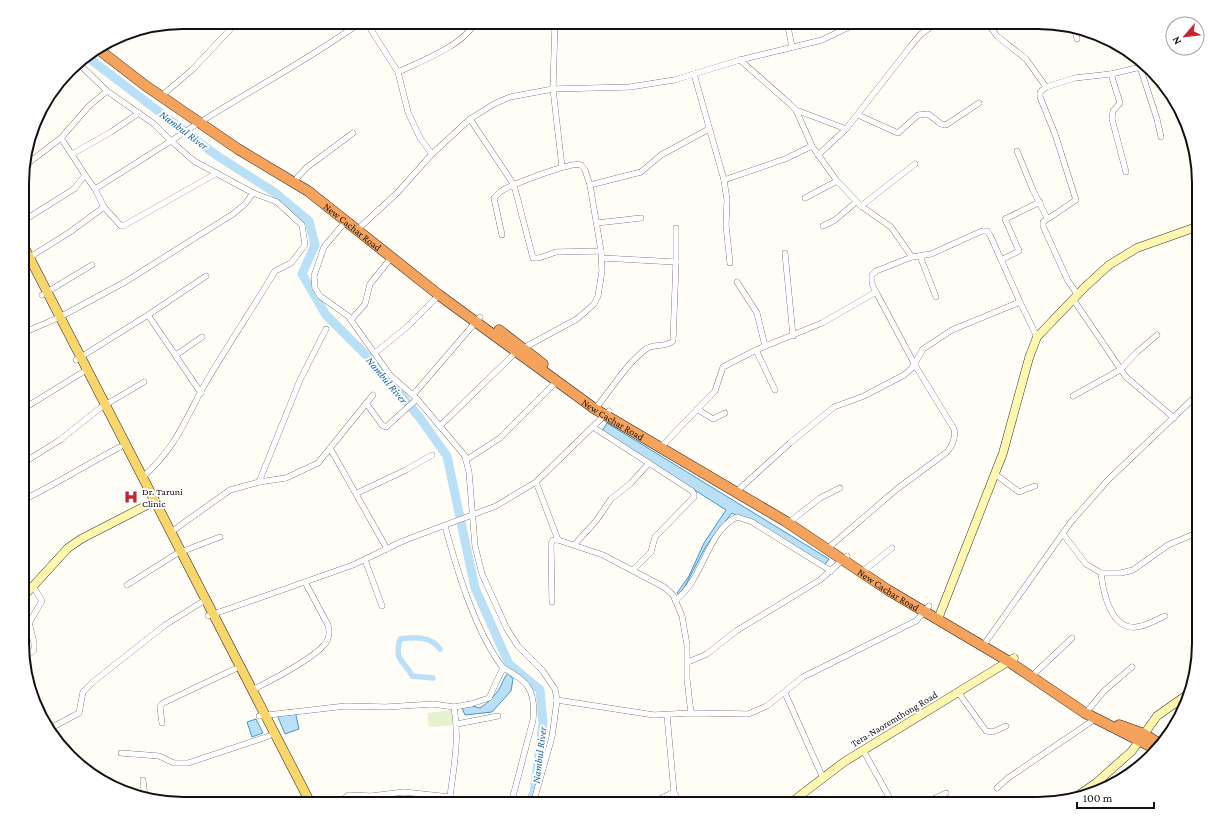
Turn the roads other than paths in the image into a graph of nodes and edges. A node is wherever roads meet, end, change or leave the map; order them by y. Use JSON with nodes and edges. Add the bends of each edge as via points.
{"nodes":[{"id":1,"x":230,"y":29,"type":"edge"},
{"id":2,"x":350,"y":29,"type":"edge"},
{"id":3,"x":370,"y":29,"type":"edge"},
{"id":4,"x":471,"y":29,"type":"edge"},
{"id":5,"x":555,"y":29,"type":"edge"},
{"id":6,"x":788,"y":29,"type":"edge"},
{"id":7,"x":845,"y":29,"type":"edge"},
{"id":8,"x":928,"y":29,"type":"edge"},
{"id":9,"x":992,"y":29,"type":"edge"},
{"id":10,"x":1075,"y":33,"type":"edge"},
{"id":11,"x":1076,"y":39,"type":"dead end"},
{"id":12,"x":792,"y":46,"type":"junction"},
{"id":13,"x":107,"y":49,"type":"edge"},
{"id":14,"x":102,"y":52,"type":"edge"},
{"id":15,"x":740,"y":60,"type":"junction"},
{"id":16,"x":82,"y":67,"type":"edge"},
{"id":17,"x":1141,"y":68,"type":"edge"},
{"id":18,"x":1144,"y":71,"type":"edge"},
{"id":19,"x":398,"y":72,"type":"junction"},
{"id":20,"x":694,"y":74,"type":"junction"},
{"id":21,"x":1111,"y":74,"type":"junction"},
{"id":22,"x":1046,"y":87,"type":"junction"},
{"id":23,"x":554,"y":89,"type":"junction"},
{"id":24,"x":107,"y":91,"type":"junction"},
{"id":25,"x":165,"y":93,"type":"junction"},
{"id":26,"x":979,"y":103,"type":"dead end"},
{"id":27,"x":796,"y":110,"type":"junction"},
{"id":28,"x":139,"y":113,"type":"junction"},
{"id":29,"x":858,"y":115,"type":"junction"},
{"id":30,"x":470,"y":119,"type":"junction"},
{"id":31,"x":201,"y":121,"type":"junction"},
{"id":32,"x":709,"y":129,"type":"junction"},
{"id":33,"x":846,"y":129,"type":"junction"},
{"id":34,"x":353,"y":133,"type":"dead end"},
{"id":35,"x":1161,"y":137,"type":"dead end"},
{"id":36,"x":61,"y":138,"type":"junction"},
{"id":37,"x":171,"y":140,"type":"junction"},
{"id":38,"x":812,"y":146,"type":"junction"},
{"id":39,"x":1017,"y":151,"type":"dead end"},
{"id":40,"x":72,"y":154,"type":"junction"},
{"id":41,"x":432,"y":154,"type":"junction"},
{"id":42,"x":818,"y":155,"type":"junction"},
{"id":43,"x":30,"y":162,"type":"edge"},
{"id":44,"x":915,"y":164,"type":"dead end"},
{"id":45,"x":562,"y":167,"type":"junction"},
{"id":46,"x":1126,"y":172,"type":"dead end"},
{"id":47,"x":217,"y":173,"type":"junction"},
{"id":48,"x":85,"y":175,"type":"junction"},
{"id":49,"x":296,"y":178,"type":"junction"},
{"id":50,"x":724,"y":180,"type":"junction"},
{"id":51,"x":837,"y":181,"type":"junction"},
{"id":52,"x":514,"y":185,"type":"junction"},
{"id":53,"x":590,"y":185,"type":"junction"},
{"id":54,"x":95,"y":189,"type":"junction"},
{"id":55,"x":253,"y":193,"type":"junction"},
{"id":56,"x":805,"y":198,"type":"dead end"},
{"id":57,"x":1040,"y":202,"type":"junction"},
{"id":58,"x":859,"y":204,"type":"junction"},
{"id":59,"x":104,"y":207,"type":"junction"},
{"id":60,"x":29,"y":218,"type":"edge"},
{"id":61,"x":641,"y":218,"type":"dead end"},
{"id":62,"x":1047,"y":218,"type":"junction"},
{"id":63,"x":346,"y":221,"type":"junction"},
{"id":64,"x":597,"y":223,"type":"junction"},
{"id":65,"x":823,"y":226,"type":"dead end"},
{"id":66,"x":359,"y":228,"type":"junction"},
{"id":67,"x":676,"y":228,"type":"dead end"},
{"id":68,"x":1192,"y":228,"type":"edge"},
{"id":69,"x":502,"y":235,"type":"dead end"},
{"id":70,"x":601,"y":251,"type":"junction"},
{"id":71,"x":785,"y":253,"type":"dead end"},
{"id":72,"x":920,"y":256,"type":"junction"},
{"id":73,"x":912,"y":257,"type":"junction"},
{"id":74,"x":29,"y":258,"type":"edge"},
{"id":75,"x":391,"y":258,"type":"junction"},
{"id":76,"x":602,"y":258,"type":"junction"},
{"id":77,"x":1001,"y":260,"type":"junction"},
{"id":78,"x":676,"y":262,"type":"junction"},
{"id":79,"x":730,"y":264,"type":"dead end"},
{"id":80,"x":29,"y":265,"type":"edge"},
{"id":81,"x":92,"y":265,"type":"dead end"},
{"id":82,"x":206,"y":276,"type":"dead end"},
{"id":83,"x":737,"y":282,"type":"dead end"},
{"id":84,"x":430,"y":284,"type":"junction"},
{"id":85,"x":876,"y":292,"type":"junction"},
{"id":86,"x":45,"y":293,"type":"junction"},
{"id":87,"x":439,"y":295,"type":"junction"},
{"id":88,"x":936,"y":297,"type":"dead end"},
{"id":89,"x":1075,"y":297,"type":"junction"},
{"id":90,"x":1020,"y":302,"type":"junction"},
{"id":91,"x":148,"y":315,"type":"junction"},
{"id":92,"x":58,"y":318,"type":"junction"},
{"id":93,"x":351,"y":320,"type":"junction"},
{"id":94,"x":478,"y":320,"type":"junction"},
{"id":95,"x":326,"y":329,"type":"dead end"},
{"id":96,"x":29,"y":330,"type":"edge"},
{"id":97,"x":1157,"y":335,"type":"dead end"},
{"id":98,"x":793,"y":336,"type":"junction"},
{"id":99,"x":202,"y":337,"type":"dead end"},
{"id":100,"x":1037,"y":337,"type":"junction"},
{"id":101,"x":765,"y":346,"type":"junction"},
{"id":102,"x":519,"y":350,"type":"junction"},
{"id":103,"x":756,"y":350,"type":"junction"},
{"id":104,"x":374,"y":353,"type":"junction"},
{"id":105,"x":176,"y":355,"type":"junction"},
{"id":106,"x":78,"y":358,"type":"junction"},
{"id":107,"x":915,"y":365,"type":"junction"},
{"id":108,"x":1120,"y":370,"type":"junction"},
{"id":109,"x":83,"y":372,"type":"junction"},
{"id":110,"x":144,"y":382,"type":"dead end"},
{"id":111,"x":556,"y":382,"type":"junction"},
{"id":112,"x":775,"y":390,"type":"dead end"},
{"id":113,"x":200,"y":393,"type":"junction"},
{"id":114,"x":373,"y":395,"type":"dead end"},
{"id":115,"x":413,"y":395,"type":"junction"},
{"id":116,"x":1073,"y":396,"type":"dead end"},
{"id":117,"x":1192,"y":400,"type":"edge"},
{"id":118,"x":416,"y":401,"type":"junction"},
{"id":119,"x":366,"y":403,"type":"junction"},
{"id":120,"x":29,"y":404,"type":"edge"},
{"id":121,"x":103,"y":406,"type":"junction"},
{"id":122,"x":597,"y":407,"type":"junction"},
{"id":123,"x":697,"y":409,"type":"junction"},
{"id":124,"x":607,"y":413,"type":"junction"},
{"id":125,"x":725,"y":413,"type":"dead end"},
{"id":126,"x":1174,"y":418,"type":"junction"},
{"id":127,"x":440,"y":426,"type":"junction"},
{"id":128,"x":592,"y":427,"type":"junction"},
{"id":129,"x":662,"y":446,"type":"junction"},
{"id":130,"x":120,"y":447,"type":"junction"},
{"id":131,"x":330,"y":448,"type":"junction"},
{"id":132,"x":432,"y":455,"type":"dead end"},
{"id":133,"x":29,"y":459,"type":"edge"},
{"id":134,"x":466,"y":460,"type":"junction"},
{"id":135,"x":649,"y":463,"type":"junction"},
{"id":136,"x":995,"y":474,"type":"junction"},
{"id":137,"x":142,"y":478,"type":"junction"},
{"id":138,"x":259,"y":482,"type":"junction"},
{"id":139,"x":536,"y":482,"type":"junction"},
{"id":140,"x":1035,"y":486,"type":"dead end"},
{"id":141,"x":840,"y":488,"type":"dead end"},
{"id":142,"x":738,"y":490,"type":"junction"},
{"id":143,"x":357,"y":493,"type":"junction"},
{"id":144,"x":29,"y":497,"type":"edge"},
{"id":145,"x":152,"y":502,"type":"junction"},
{"id":146,"x":469,"y":517,"type":"junction"},
{"id":147,"x":792,"y":520,"type":"junction"},
{"id":148,"x":445,"y":526,"type":"junction"},
{"id":149,"x":171,"y":532,"type":"junction"},
{"id":150,"x":1063,"y":534,"type":"junction"},
{"id":151,"x":1192,"y":535,"type":"edge"},
{"id":152,"x":220,"y":537,"type":"dead end"},
{"id":153,"x":558,"y":540,"type":"junction"},
{"id":154,"x":574,"y":545,"type":"junction"},
{"id":155,"x":829,"y":547,"type":"junction"},
{"id":156,"x":892,"y":548,"type":"dead end"},
{"id":157,"x":387,"y":549,"type":"junction"},
{"id":158,"x":178,"y":553,"type":"junction"},
{"id":159,"x":845,"y":558,"type":"junction"},
{"id":160,"x":365,"y":560,"type":"junction"},
{"id":161,"x":633,"y":570,"type":"junction"},
{"id":162,"x":831,"y":571,"type":"junction"},
{"id":163,"x":863,"y":571,"type":"junction"},
{"id":164,"x":1101,"y":573,"type":"junction"},
{"id":165,"x":305,"y":582,"type":"junction"},
{"id":166,"x":127,"y":585,"type":"dead end"},
{"id":167,"x":33,"y":586,"type":"junction"},
{"id":168,"x":29,"y":590,"type":"edge"},
{"id":169,"x":676,"y":600,"type":"junction"},
{"id":170,"x":202,"y":602,"type":"junction"},
{"id":171,"x":552,"y":602,"type":"dead end"},
{"id":172,"x":382,"y":606,"type":"dead end"},
{"id":173,"x":927,"y":609,"type":"junction"},
{"id":174,"x":211,"y":615,"type":"junction"},
{"id":175,"x":939,"y":616,"type":"junction"},
{"id":176,"x":1165,"y":616,"type":"dead end"},
{"id":177,"x":29,"y":623,"type":"edge"},
{"id":178,"x":29,"y":623,"type":"edge"},
{"id":179,"x":1072,"y":638,"type":"dead end"},
{"id":180,"x":985,"y":644,"type":"junction"},
{"id":181,"x":29,"y":654,"type":"edge"},
{"id":182,"x":1011,"y":659,"type":"junction"},
{"id":183,"x":688,"y":662,"type":"junction"},
{"id":184,"x":503,"y":668,"type":"junction"},
{"id":185,"x":1132,"y":668,"type":"dead end"},
{"id":186,"x":235,"y":670,"type":"junction"},
{"id":187,"x":1036,"y":672,"type":"junction"},
{"id":188,"x":252,"y":690,"type":"junction"},
{"id":189,"x":958,"y":692,"type":"junction"},
{"id":190,"x":785,"y":693,"type":"junction"},
{"id":191,"x":1181,"y":699,"type":"edge"},
{"id":192,"x":557,"y":700,"type":"junction"},
{"id":193,"x":454,"y":708,"type":"junction"},
{"id":194,"x":1089,"y":709,"type":"junction"},
{"id":195,"x":691,"y":713,"type":"junction"},
{"id":196,"x":262,"y":715,"type":"junction"},
{"id":197,"x":667,"y":715,"type":"junction"},
{"id":198,"x":498,"y":716,"type":"dead end"},
{"id":199,"x":1095,"y":719,"type":"junction"},
{"id":200,"x":162,"y":723,"type":"dead end"},
{"id":201,"x":457,"y":724,"type":"junction"},
{"id":202,"x":53,"y":726,"type":"edge"},
{"id":203,"x":1006,"y":726,"type":"dead end"},
{"id":204,"x":269,"y":736,"type":"junction"},
{"id":205,"x":1142,"y":738,"type":"junction"},
{"id":206,"x":1156,"y":743,"type":"edge"},
{"id":207,"x":1153,"y":746,"type":"edge"},
{"id":208,"x":863,"y":750,"type":"junction"},
{"id":209,"x":121,"y":753,"type":"dead end"},
{"id":210,"x":823,"y":778,"type":"junction"},
{"id":211,"x":143,"y":780,"type":"dead end"},
{"id":212,"x":997,"y":788,"type":"dead end"},
{"id":213,"x":1086,"y":790,"type":"edge"},
{"id":214,"x":144,"y":792,"type":"edge"},
{"id":215,"x":674,"y":792,"type":"junction"},
{"id":216,"x":946,"y":793,"type":"dead end"},
{"id":217,"x":301,"y":797,"type":"edge"},
{"id":218,"x":307,"y":797,"type":"edge"},
{"id":219,"x":346,"y":797,"type":"edge"},
{"id":220,"x":450,"y":797,"type":"joint"},
{"id":221,"x":513,"y":797,"type":"edge"},
{"id":222,"x":535,"y":797,"type":"edge"},
{"id":223,"x":664,"y":797,"type":"edge"},
{"id":224,"x":676,"y":797,"type":"edge"},
{"id":225,"x":798,"y":797,"type":"edge"},
{"id":226,"x":889,"y":797,"type":"edge"},
{"id":227,"x":938,"y":797,"type":"edge"}],
"edges":[{"from":1,"to":25,"type":"street","via":[[193,69]]},
{"from":2,"to":31,"type":"street","via":[[264,85]]},
{"from":3,"to":19,"type":"street"},
{"from":4,"to":19,"type":"street","via":[[439,54]]},
{"from":5,"to":23,"type":"street"},
{"from":6,"to":12,"type":"street"},
{"from":7,"to":12,"type":"street","via":[[822,40]]},
{"from":8,"to":29,"type":"street","via":[[910,47]]},
{"from":9,"to":22,"type":"street","via":[[1000,39],[1026,59]]},
{"from":10,"to":11,"type":"street"},
{"from":12,"to":15,"type":"street"},
{"from":13,"to":25,"type":"highway","name":"New Cachar Road"},
{"from":14,"to":31,"type":"highway","name":"New Cachar Road","via":[[140,81]]},
{"from":15,"to":20,"type":"street"},
{"from":15,"to":27,"type":"street"},
{"from":16,"to":24,"type":"street"},
{"from":17,"to":21,"type":"street"},
{"from":18,"to":35,"type":"street"},
{"from":19,"to":41,"type":"street","via":[[408,112],[420,138]]},
{"from":20,"to":23,"type":"street","via":[[630,87]]},
{"from":20,"to":32,"type":"street"},
{"from":21,"to":22,"type":"street","via":[[1075,78]]},
{"from":21,"to":46,"type":"street","via":[[1120,103],[1113,111],[1112,120]]},
{"from":22,"to":62,"type":"street","via":[[1040,92],[1040,96],[1076,200]]},
{"from":23,"to":30,"type":"street","via":[[510,97]]},
{"from":23,"to":45,"type":"street"},
{"from":24,"to":28,"type":"street"},
{"from":24,"to":36,"type":"street","via":[[89,106]]},
{"from":25,"to":31,"type":"highway","name":"New Cachar Road"},
{"from":26,"to":29,"type":"street","via":[[946,125],[928,114],[921,113],[898,133]]},
{"from":27,"to":33,"type":"street"},
{"from":27,"to":38,"type":"street"},
{"from":28,"to":37,"type":"street"},
{"from":28,"to":40,"type":"street"},
{"from":29,"to":33,"type":"street"},
{"from":30,"to":41,"type":"street"},
{"from":30,"to":52,"type":"street"},
{"from":31,"to":37,"type":"street"},
{"from":31,"to":49,"type":"highway","name":"New Cachar Road"},
{"from":31,"to":63,"type":"highway","name":"New Cachar Road","via":[[238,149],[303,188]]},
{"from":32,"to":50,"type":"street"},
{"from":32,"to":53,"type":"street","via":[[661,155],[641,172]]},
{"from":33,"to":42,"type":"street"},
{"from":34,"to":49,"type":"street"},
{"from":36,"to":40,"type":"street"},
{"from":36,"to":43,"type":"street"},
{"from":37,"to":47,"type":"street","via":[[194,160]]},
{"from":37,"to":54,"type":"street"},
{"from":38,"to":42,"type":"street"},
{"from":38,"to":50,"type":"street","via":[[785,159]]},
{"from":39,"to":57,"type":"street"},
{"from":40,"to":48,"type":"street"},
{"from":41,"to":66,"type":"street","via":[[398,192]]},
{"from":42,"to":51,"type":"street"},
{"from":44,"to":58,"type":"street"},
{"from":45,"to":52,"type":"street"},
{"from":45,"to":53,"type":"street","via":[[576,163],[581,165],[586,170]]},
{"from":47,"to":55,"type":"street"},
{"from":47,"to":59,"type":"street","via":[[123,226]]},
{"from":48,"to":54,"type":"street"},
{"from":48,"to":60,"type":"street","via":[[74,189]]},
{"from":49,"to":66,"type":"highway","name":"New Cachar Road"},
{"from":50,"to":79,"type":"street"},
{"from":51,"to":56,"type":"street"},
{"from":51,"to":58,"type":"street"},
{"from":52,"to":69,"type":"street","via":[[494,198]]},
{"from":52,"to":70,"type":"street","via":[[533,258],[556,252]]},
{"from":53,"to":64,"type":"street"},
{"from":54,"to":59,"type":"street"},
{"from":55,"to":92,"type":"street","via":[[233,214],[125,282]]},
{"from":55,"to":113,"type":"street","via":[[277,202],[302,225],[305,246],[291,263],[275,271]]},
{"from":57,"to":62,"type":"street"},
{"from":57,"to":77,"type":"street","via":[[1005,218],[1019,251]]},
{"from":58,"to":65,"type":"street"},
{"from":58,"to":73,"type":"street","via":[[890,227]]},
{"from":59,"to":74,"type":"street"},
{"from":61,"to":64,"type":"street"},
{"from":62,"to":89,"type":"street","via":[[1043,222],[1044,230]]},
{"from":63,"to":66,"type":"highway","name":"New Cachar Road"},
{"from":63,"to":93,"type":"street","via":[[324,247],[313,280],[318,294],[342,310]]},
{"from":64,"to":70,"type":"street"},
{"from":66,"to":75,"type":"highway","name":"New Cachar Road"},
{"from":66,"to":84,"type":"highway","name":"New Cachar Road"},
{"from":67,"to":78,"type":"street"},
{"from":68,"to":89,"type":"street","via":[[1122,257]]},
{"from":70,"to":76,"type":"street"},
{"from":71,"to":98,"type":"street"},
{"from":72,"to":73,"type":"street"},
{"from":72,"to":77,"type":"street","via":[[987,231]]},
{"from":72,"to":88,"type":"street"},
{"from":73,"to":85,"type":"street","via":[[874,273],[871,279]]},
{"from":75,"to":84,"type":"highway","name":"New Cachar Road"},
{"from":75,"to":93,"type":"street","via":[[370,284],[365,304]]},
{"from":76,"to":78,"type":"street"},
{"from":76,"to":102,"type":"street","via":[[598,296],[590,309],[578,319]]},
{"from":77,"to":90,"type":"street"},
{"from":78,"to":122,"type":"street","via":[[673,341],[646,349],[622,374]]},
{"from":80,"to":86,"type":"main road"},
{"from":81,"to":86,"type":"street"},
{"from":82,"to":91,"type":"street"},
{"from":83,"to":101,"type":"street","via":[[757,313]]},
{"from":84,"to":87,"type":"highway","name":"New Cachar Road"},
{"from":84,"to":94,"type":"highway","name":"New Cachar Road"},
{"from":85,"to":98,"type":"street","via":[[845,311]]},
{"from":85,"to":107,"type":"street"},
{"from":86,"to":92,"type":"main road"},
{"from":87,"to":94,"type":"highway","name":"New Cachar Road"},
{"from":87,"to":104,"type":"street","via":[[407,327]]},
{"from":89,"to":100,"type":"street"},
{"from":89,"to":108,"type":"street"},
{"from":90,"to":100,"type":"street"},
{"from":90,"to":107,"type":"street","via":[[952,330],[923,349]]},
{"from":91,"to":105,"type":"street"},
{"from":91,"to":106,"type":"street"},
{"from":92,"to":96,"type":"street"},
{"from":92,"to":106,"type":"main road"},
{"from":93,"to":104,"type":"street"},
{"from":94,"to":102,"type":"highway","name":"New Cachar Road"},
{"from":94,"to":115,"type":"street"},
{"from":95,"to":138,"type":"street","via":[[300,380]]},
{"from":97,"to":108,"type":"street","via":[[1136,352]]},
{"from":98,"to":101,"type":"street"},
{"from":99,"to":105,"type":"street"},
{"from":100,"to":136,"type":"street"},
{"from":101,"to":103,"type":"street"},
{"from":102,"to":111,"type":"highway","name":"New Cachar Road"},
{"from":102,"to":122,"type":"highway","name":"New Cachar Road"},
{"from":102,"to":127,"type":"street"},
{"from":103,"to":112,"type":"street"},
{"from":103,"to":123,"type":"street","via":[[723,367],[715,391]]},
{"from":104,"to":115,"type":"street","via":[[399,385]]},
{"from":105,"to":113,"type":"street"},
{"from":106,"to":109,"type":"main road"},
{"from":106,"to":121,"type":"main road"},
{"from":107,"to":142,"type":"street","via":[[904,375],[834,407]]},
{"from":107,"to":155,"type":"street","via":[[954,429],[956,435],[953,444],[947,452],[897,489]]},
{"from":108,"to":116,"type":"street"},
{"from":108,"to":126,"type":"street"},
{"from":109,"to":120,"type":"street"},
{"from":109,"to":121,"type":"main road"},
{"from":110,"to":121,"type":"street"},
{"from":111,"to":122,"type":"highway","name":"New Cachar Road"},
{"from":111,"to":134,"type":"street","via":[[500,438]]},
{"from":113,"to":137,"type":"street","via":[[167,453]]},
{"from":114,"to":119,"type":"street"},
{"from":115,"to":118,"type":"street"},
{"from":117,"to":126,"type":"street"},
{"from":118,"to":119,"type":"street","via":[[390,424],[384,426]]},
{"from":118,"to":127,"type":"street"},
{"from":119,"to":131,"type":"street"},
{"from":121,"to":130,"type":"main road"},
{"from":121,"to":133,"type":"street","via":[[60,440]]},
{"from":121,"to":137,"type":"main road"},
{"from":122,"to":124,"type":"highway","name":"New Cachar Road"},
{"from":123,"to":125,"type":"street","via":[[713,418]]},
{"from":123,"to":129,"type":"street"},
{"from":124,"to":128,"type":"street"},
{"from":124,"to":129,"type":"highway","name":"New Cachar Road"},
{"from":126,"to":150,"type":"street","via":[[1108,480]]},
{"from":127,"to":134,"type":"street"},
{"from":128,"to":135,"type":"street"},
{"from":128,"to":139,"type":"street"},
{"from":129,"to":142,"type":"highway","name":"New Cachar Road"},
{"from":130,"to":144,"type":"street"},
{"from":130,"to":145,"type":"main road"},
{"from":131,"to":138,"type":"street","via":[[318,463],[294,476]]},
{"from":131,"to":143,"type":"street"},
{"from":132,"to":143,"type":"street"},
{"from":134,"to":146,"type":"street","via":[[469,472]]},
{"from":135,"to":154,"type":"street","via":[[631,483],[611,499]]},
{"from":135,"to":161,"type":"street","via":[[692,491],[694,496],[655,537],[651,552]]},
{"from":136,"to":140,"type":"street","via":[[1019,492]]},
{"from":136,"to":175,"type":"street"},
{"from":137,"to":145,"type":"main road"},
{"from":138,"to":149,"type":"street","via":[[238,487],[224,494]]},
{"from":139,"to":146,"type":"street","via":[[496,506]]},
{"from":139,"to":153,"type":"street"},
{"from":141,"to":147,"type":"street","via":[[820,498]]},
{"from":142,"to":147,"type":"highway","name":"New Cachar Road"},
{"from":142,"to":155,"type":"highway","name":"New Cachar Road"},
{"from":143,"to":157,"type":"street"},
{"from":145,"to":149,"type":"main road"},
{"from":145,"to":158,"type":"main road"},
{"from":145,"to":167,"type":"street","via":[[80,539],[68,548]]},
{"from":146,"to":148,"type":"street"},
{"from":146,"to":192,"type":"street","via":[[478,562],[493,598],[518,646],[549,679],[555,689]]},
{"from":147,"to":155,"type":"highway","name":"New Cachar Road"},
{"from":148,"to":157,"type":"street"},
{"from":148,"to":184,"type":"street","via":[[459,576],[481,629]]},
{"from":149,"to":158,"type":"main road"},
{"from":150,"to":164,"type":"street","via":[[1086,564]]},
{"from":150,"to":180,"type":"street"},
{"from":151,"to":164,"type":"street","via":[[1168,545],[1133,570]]},
{"from":152,"to":158,"type":"street"},
{"from":153,"to":154,"type":"street"},
{"from":153,"to":171,"type":"street","via":[[553,540],[551,544]]},
{"from":154,"to":161,"type":"street","via":[[603,555]]},
{"from":155,"to":159,"type":"highway","name":"New Cachar Road"},
{"from":156,"to":163,"type":"street"},
{"from":157,"to":160,"type":"street"},
{"from":158,"to":166,"type":"street"},
{"from":158,"to":170,"type":"main road"},
{"from":158,"to":174,"type":"main road"},
{"from":159,"to":162,"type":"street"},
{"from":159,"to":163,"type":"highway","name":"New Cachar Road"},
{"from":160,"to":165,"type":"street"},
{"from":160,"to":172,"type":"street"},
{"from":161,"to":169,"type":"street","via":[[668,590]]},
{"from":162,"to":169,"type":"street","via":[[752,522],[738,517],[725,526],[718,535],[691,586]]},
{"from":162,"to":183,"type":"street","via":[[736,631],[707,654]]},
{"from":163,"to":173,"type":"highway","name":"New Cachar Road"},
{"from":164,"to":176,"type":"street","via":[[1109,607],[1124,625],[1140,627]]},
{"from":165,"to":174,"type":"street"},
{"from":165,"to":188,"type":"street","via":[[328,625],[327,641],[315,653]]},
{"from":167,"to":168,"type":"street"},
{"from":167,"to":177,"type":"street","via":[[42,601]]},
{"from":169,"to":183,"type":"street","via":[[682,616]]},
{"from":170,"to":174,"type":"main road"},
{"from":170,"to":202,"type":"street","via":[[164,625],[93,682],[84,692],[79,713]]},
{"from":173,"to":175,"type":"highway","name":"New Cachar Road"},
{"from":173,"to":190,"type":"street","via":[[919,619],[803,678]]},
{"from":174,"to":186,"type":"main road"},
{"from":174,"to":188,"type":"main road"},
{"from":175,"to":180,"type":"highway","name":"New Cachar Road"},
{"from":178,"to":181,"type":"street","via":[[34,643],[34,650]]},
{"from":179,"to":187,"type":"street"},
{"from":180,"to":182,"type":"highway","name":"New Cachar Road"},
{"from":182,"to":187,"type":"highway","name":"New Cachar Road"},
{"from":182,"to":189,"type":"street","name":"Tera-Naoremthong Road"},
{"from":182,"to":199,"type":"highway","name":"New Cachar Road"},
{"from":183,"to":195,"type":"street"},
{"from":184,"to":193,"type":"street","via":[[489,698]]},
{"from":184,"to":221,"type":"street","via":[[529,686],[534,708]]},
{"from":185,"to":194,"type":"street","via":[[1104,691]]},
{"from":186,"to":196,"type":"main road"},
{"from":186,"to":200,"type":"street","via":[[162,703]]},
{"from":187,"to":194,"type":"highway","name":"New Cachar Road"},
{"from":188,"to":196,"type":"main road"},
{"from":189,"to":203,"type":"street","via":[[986,731],[993,732]]},
{"from":189,"to":208,"type":"street","name":"Tera-Naoremthong Road"},
{"from":190,"to":195,"type":"street","via":[[758,711],[748,714]]},
{"from":190,"to":210,"type":"street"},
{"from":191,"to":205,"type":"street","via":[[1157,716]]},
{"from":192,"to":197,"type":"street"},
{"from":192,"to":222,"type":"street","via":[[552,737]]},
{"from":193,"to":196,"type":"street","via":[[433,704],[346,706]]},
{"from":193,"to":201,"type":"street"},
{"from":194,"to":205,"type":"highway","name":"New Cachar Road"},
{"from":195,"to":197,"type":"street"},
{"from":196,"to":204,"type":"main road"},
{"from":196,"to":218,"type":"main road"},
{"from":197,"to":215,"type":"street"},
{"from":198,"to":201,"type":"street"},
{"from":199,"to":205,"type":"highway","name":"New Cachar Road"},
{"from":199,"to":212,"type":"street"},
{"from":201,"to":220,"type":"street","via":[[457,748]]},
{"from":204,"to":209,"type":"street","via":[[188,763],[174,762],[159,756]]},
{"from":204,"to":217,"type":"main road"},
{"from":205,"to":206,"type":"highway","name":"New Cachar Road"},
{"from":205,"to":207,"type":"highway","name":"New Cachar Road"},
{"from":205,"to":213,"type":"street","via":[[1123,761]]},
{"from":208,"to":210,"type":"street","name":"Tera-Naoremthong Road"},
{"from":208,"to":226,"type":"street"},
{"from":210,"to":225,"type":"street","name":"Tera-Naoremthong Road"},
{"from":211,"to":214,"type":"street"},
{"from":215,"to":223,"type":"street"},
{"from":215,"to":224,"type":"street"},
{"from":216,"to":227,"type":"street"},
{"from":219,"to":220,"type":"street","via":[[404,792]]}]}
